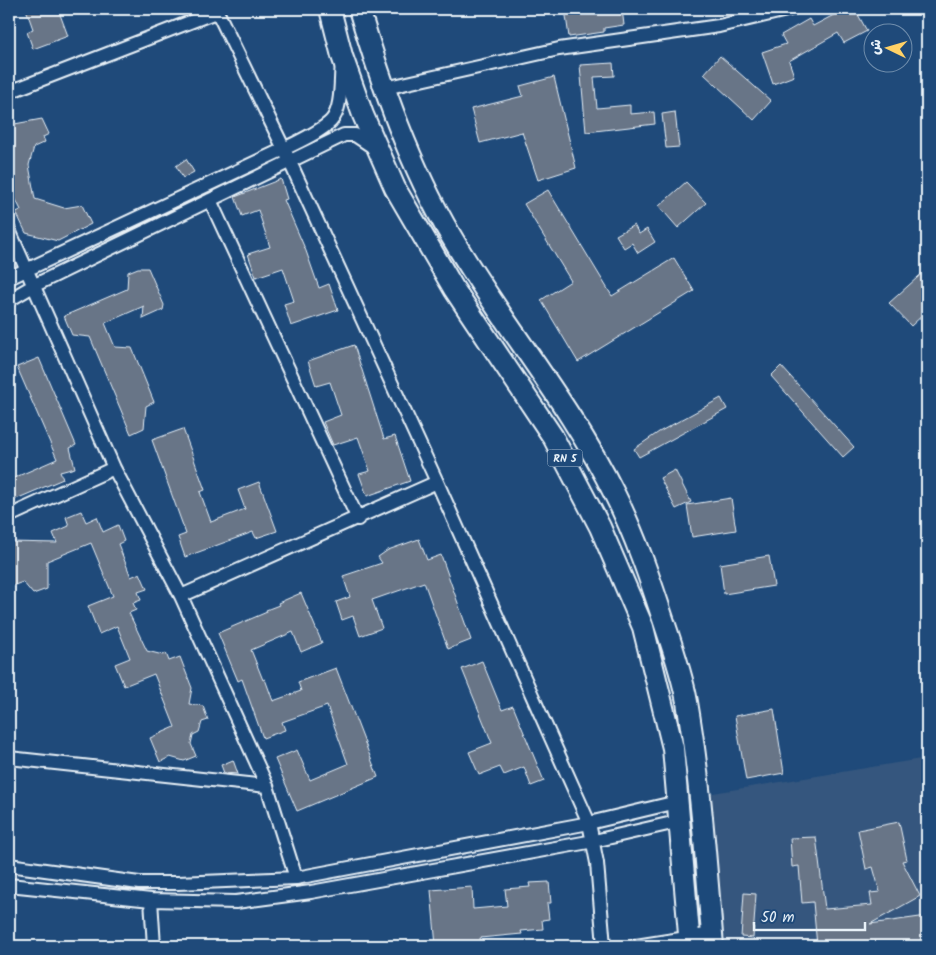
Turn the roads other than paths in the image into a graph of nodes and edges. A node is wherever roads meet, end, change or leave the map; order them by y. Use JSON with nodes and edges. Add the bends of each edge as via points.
{"nodes":[{"id":1,"x":330,"y":9,"type":"edge"},
{"id":2,"x":359,"y":9,"type":"edge"},
{"id":3,"x":791,"y":9,"type":"edge"},
{"id":4,"x":216,"y":10,"type":"edge"},
{"id":5,"x":342,"y":56,"type":"junction"},
{"id":6,"x":385,"y":88,"type":"junction"},
{"id":7,"x":9,"y":92,"type":"edge"},
{"id":8,"x":284,"y":149,"type":"junction"},
{"id":9,"x":378,"y":150,"type":"junction"},
{"id":10,"x":290,"y":162,"type":"junction"},
{"id":11,"x":210,"y":200,"type":"junction"},
{"id":12,"x":9,"y":230,"type":"edge"},
{"id":13,"x":28,"y":268,"type":"junction"},
{"id":14,"x":9,"y":278,"type":"edge"},
{"id":15,"x":34,"y":286,"type":"junction"},
{"id":16,"x":9,"y":300,"type":"edge"},
{"id":17,"x":114,"y":468,"type":"junction"},
{"id":18,"x":437,"y":482,"type":"junction"},
{"id":19,"x":9,"y":516,"type":"edge"},
{"id":20,"x":358,"y":518,"type":"junction"},
{"id":21,"x":181,"y":596,"type":"junction"},
{"id":22,"x":9,"y":758,"type":"edge"},
{"id":23,"x":267,"y":786,"type":"junction"},
{"id":24,"x":679,"y":812,"type":"junction"},
{"id":25,"x":589,"y":822,"type":"junction"},
{"id":26,"x":594,"y":841,"type":"junction"},
{"id":27,"x":9,"y":865,"type":"edge"},
{"id":28,"x":296,"y":878,"type":"junction"},
{"id":29,"x":9,"y":885,"type":"edge"},
{"id":30,"x":151,"y":900,"type":"junction"},
{"id":31,"x":712,"y":940,"type":"edge"},
{"id":32,"x":690,"y":941,"type":"edge"},
{"id":33,"x":154,"y":946,"type":"edge"},
{"id":34,"x":604,"y":946,"type":"edge"},
{"id":35,"x":636,"y":946,"type":"edge"}],
"edges":[{"from":1,"to":5,"type":"highway","number":"RN 5"},
{"from":2,"to":6,"type":"highway","number":"RN 5"},
{"from":3,"to":6,"type":"street","via":[[720,26],[559,49]]},
{"from":4,"to":7,"type":"street"},
{"from":4,"to":8,"type":"street"},
{"from":5,"to":8,"type":"street","via":[[339,97],[332,120]]},
{"from":5,"to":9,"type":"highway","number":"RN 5"},
{"from":6,"to":31,"type":"highway","number":"RN 5","via":[[449,233],[594,455],[647,567],[686,700]]},
{"from":8,"to":10,"type":"street"},
{"from":8,"to":13,"type":"street"},
{"from":9,"to":10,"type":"street","via":[[355,135],[344,135]]},
{"from":9,"to":24,"type":"highway","number":"RN 5","via":[[433,256],[553,437],[604,535],[640,618],[654,663],[673,748]]},
{"from":10,"to":11,"type":"street"},
{"from":10,"to":18,"type":"street"},
{"from":11,"to":15,"type":"street"},
{"from":11,"to":20,"type":"street"},
{"from":12,"to":13,"type":"street"},
{"from":13,"to":14,"type":"street"},
{"from":13,"to":15,"type":"street"},
{"from":15,"to":16,"type":"street"},
{"from":15,"to":17,"type":"street"},
{"from":17,"to":19,"type":"street"},
{"from":17,"to":21,"type":"street"},
{"from":18,"to":20,"type":"street"},
{"from":18,"to":25,"type":"street"},
{"from":20,"to":21,"type":"street"},
{"from":21,"to":23,"type":"street"},
{"from":22,"to":23,"type":"street"},
{"from":23,"to":28,"type":"street"},
{"from":24,"to":25,"type":"street"},
{"from":24,"to":26,"type":"street"},
{"from":24,"to":32,"type":"highway","number":"RN 5"},
{"from":25,"to":26,"type":"street"},
{"from":25,"to":28,"type":"street"},
{"from":26,"to":30,"type":"street","via":[[274,897],[236,902]]},
{"from":26,"to":34,"type":"street"},
{"from":27,"to":28,"type":"street","via":[[139,883]]},
{"from":29,"to":30,"type":"street"},
{"from":30,"to":33,"type":"street"},
{"from":31,"to":32,"type":"street"},
{"from":32,"to":35,"type":"street"}]}
